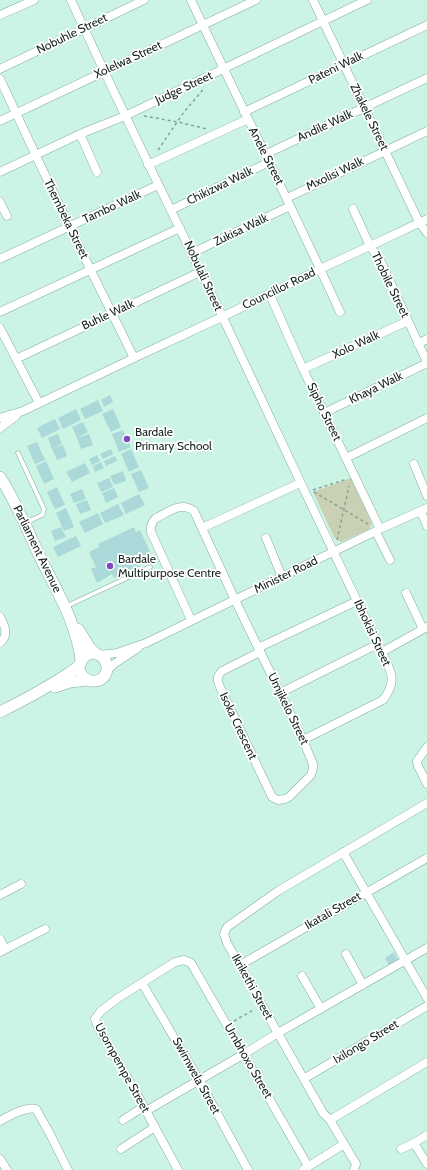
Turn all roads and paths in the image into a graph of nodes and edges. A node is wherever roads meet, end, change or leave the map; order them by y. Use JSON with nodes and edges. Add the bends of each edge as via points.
{"nodes":[{"id":1,"x":34,"y":0,"type":"edge"},
{"id":2,"x":71,"y":0,"type":"edge"},
{"id":3,"x":144,"y":0,"type":"edge"},
{"id":4,"x":191,"y":0,"type":"edge"},
{"id":5,"x":256,"y":0,"type":"edge"},
{"id":6,"x":313,"y":0,"type":"edge"},
{"id":7,"x":367,"y":0,"type":"edge"},
{"id":8,"x":0,"y":15,"type":"edge"},
{"id":9,"x":323,"y":21,"type":"junction"},
{"id":10,"x":203,"y":25,"type":"junction"},
{"id":11,"x":427,"y":25,"type":"edge"},
{"id":12,"x":84,"y":28,"type":"junction"},
{"id":13,"x":343,"y":64,"type":"junction"},
{"id":14,"x":0,"y":69,"type":"edge"},
{"id":15,"x":224,"y":69,"type":"junction"},
{"id":16,"x":104,"y":71,"type":"junction"},
{"id":17,"x":427,"y":78,"type":"edge"},
{"id":18,"x":0,"y":79,"type":"edge"},
{"id":19,"x":201,"y":80,"type":"junction"},
{"id":20,"x":364,"y":108,"type":"junction"},
{"id":21,"x":16,"y":113,"type":"junction"},
{"id":22,"x":125,"y":116,"type":"junction"},
{"id":23,"x":143,"y":116,"type":"dead end"},
{"id":24,"x":246,"y":116,"type":"junction"},
{"id":25,"x":0,"y":121,"type":"edge"},
{"id":26,"x":178,"y":122,"type":"junction"},
{"id":27,"x":427,"y":131,"type":"edge"},
{"id":28,"x":218,"y":133,"type":"junction"},
{"id":29,"x":80,"y":134,"type":"junction"},
{"id":30,"x":385,"y":151,"type":"junction"},
{"id":31,"x":35,"y":155,"type":"junction"},
{"id":32,"x":268,"y":158,"type":"junction"},
{"id":33,"x":148,"y":165,"type":"junction"},
{"id":34,"x":0,"y":172,"type":"edge"},
{"id":35,"x":97,"y":172,"type":"dead end"},
{"id":36,"x":158,"y":185,"type":"junction"},
{"id":37,"x":287,"y":198,"type":"junction"},
{"id":38,"x":0,"y":202,"type":"edge"},
{"id":39,"x":290,"y":206,"type":"junction"},
{"id":40,"x":353,"y":209,"type":"dead end"},
{"id":41,"x":171,"y":210,"type":"junction"},
{"id":42,"x":7,"y":216,"type":"dead end"},
{"id":43,"x":423,"y":220,"type":"edge"},
{"id":44,"x":69,"y":226,"type":"junction"},
{"id":45,"x":180,"y":228,"type":"junction"},
{"id":46,"x":427,"y":233,"type":"edge"},
{"id":47,"x":370,"y":246,"type":"junction"},
{"id":48,"x":192,"y":253,"type":"junction"},
{"id":49,"x":0,"y":259,"type":"edge"},
{"id":50,"x":320,"y":269,"type":"junction"},
{"id":51,"x":90,"y":270,"type":"junction"},
{"id":52,"x":200,"y":272,"type":"junction"},
{"id":53,"x":270,"y":294,"type":"junction"},
{"id":54,"x":0,"y":312,"type":"edge"},
{"id":55,"x":340,"y":312,"type":"dead end"},
{"id":56,"x":111,"y":314,"type":"junction"},
{"id":57,"x":222,"y":317,"type":"junction"},
{"id":58,"x":408,"y":321,"type":"junction"},
{"id":59,"x":0,"y":328,"type":"edge"},
{"id":60,"x":427,"y":340,"type":"edge"},
{"id":61,"x":418,"y":344,"type":"junction"},
{"id":62,"x":134,"y":358,"type":"junction"},
{"id":63,"x":16,"y":359,"type":"junction"},
{"id":64,"x":427,"y":363,"type":"edge"},
{"id":65,"x":304,"y":369,"type":"junction"},
{"id":66,"x":39,"y":403,"type":"junction"},
{"id":67,"x":24,"y":411,"type":"junction"},
{"id":68,"x":324,"y":413,"type":"junction"},
{"id":69,"x":0,"y":418,"type":"edge"},
{"id":70,"x":427,"y":418,"type":"edge"},
{"id":71,"x":0,"y":428,"type":"edge"},
{"id":72,"x":18,"y":453,"type":"dead end"},
{"id":73,"x":346,"y":458,"type":"junction"},
{"id":74,"x":414,"y":464,"type":"dead end"},
{"id":75,"x":0,"y":470,"type":"edge"},
{"id":76,"x":352,"y":474,"type":"junction"},
{"id":77,"x":2,"y":479,"type":"edge"},
{"id":78,"x":300,"y":483,"type":"junction"},
{"id":79,"x":427,"y":496,"type":"edge"},
{"id":80,"x":344,"y":509,"type":"junction"},
{"id":81,"x":424,"y":510,"type":"edge"},
{"id":82,"x":25,"y":523,"type":"junction"},
{"id":83,"x":427,"y":526,"type":"edge"},
{"id":84,"x":202,"y":528,"type":"junction"},
{"id":85,"x":378,"y":530,"type":"junction"},
{"id":86,"x":266,"y":538,"type":"dead end"},
{"id":87,"x":334,"y":552,"type":"junction"},
{"id":88,"x":390,"y":560,"type":"dead end"},
{"id":89,"x":150,"y":567,"type":"dead end"},
{"id":90,"x":282,"y":577,"type":"junction"},
{"id":91,"x":406,"y":593,"type":"dead end"},
{"id":92,"x":235,"y":600,"type":"junction"},
{"id":93,"x":357,"y":601,"type":"junction"},
{"id":94,"x":67,"y":612,"type":"junction"},
{"id":95,"x":0,"y":617,"type":"edge"},
{"id":96,"x":191,"y":620,"type":"junction"},
{"id":97,"x":425,"y":628,"type":"edge"},
{"id":98,"x":0,"y":643,"type":"edge"},
{"id":99,"x":146,"y":643,"type":"junction"},
{"id":100,"x":380,"y":648,"type":"junction"},
{"id":101,"x":259,"y":650,"type":"junction"},
{"id":102,"x":98,"y":654,"type":"junction"},
{"id":103,"x":80,"y":663,"type":"junction"},
{"id":104,"x":107,"y":671,"type":"junction"},
{"id":105,"x":88,"y":680,"type":"junction"},
{"id":106,"x":41,"y":692,"type":"junction"},
{"id":107,"x":280,"y":692,"type":"junction"},
{"id":108,"x":0,"y":712,"type":"edge"},
{"id":109,"x":304,"y":740,"type":"junction"},
{"id":110,"x":427,"y":747,"type":"edge"},
{"id":111,"x":427,"y":784,"type":"edge"},
{"id":112,"x":272,"y":798,"type":"joint"},
{"id":113,"x":427,"y":803,"type":"edge"},
{"id":114,"x":343,"y":852,"type":"junction"},
{"id":115,"x":427,"y":858,"type":"edge"},
{"id":116,"x":21,"y":884,"type":"dead end"},
{"id":117,"x":366,"y":892,"type":"junction"},
{"id":118,"x":0,"y":895,"type":"edge"},
{"id":119,"x":45,"y":929,"type":"dead end"},
{"id":120,"x":0,"y":939,"type":"edge"},
{"id":121,"x":427,"y":948,"type":"edge"},
{"id":122,"x":3,"y":951,"type":"edge"},
{"id":123,"x":346,"y":954,"type":"dead end"},
{"id":124,"x":184,"y":960,"type":"joint"},
{"id":125,"x":405,"y":960,"type":"junction"},
{"id":126,"x":240,"y":965,"type":"junction"},
{"id":127,"x":302,"y":976,"type":"dead end"},
{"id":128,"x":142,"y":982,"type":"junction"},
{"id":129,"x":363,"y":985,"type":"junction"},
{"id":130,"x":427,"y":998,"type":"edge"},
{"id":131,"x":262,"y":1005,"type":"junction"},
{"id":132,"x":427,"y":1006,"type":"edge"},
{"id":133,"x":321,"y":1009,"type":"junction"},
{"id":134,"x":227,"y":1025,"type":"junction"},
{"id":135,"x":278,"y":1033,"type":"junction"},
{"id":136,"x":244,"y":1054,"type":"junction"},
{"id":137,"x":427,"y":1062,"type":"edge"},
{"id":138,"x":305,"y":1078,"type":"junction"},
{"id":139,"x":198,"y":1080,"type":"junction"},
{"id":140,"x":144,"y":1109,"type":"junction"},
{"id":141,"x":123,"y":1120,"type":"dead end"},
{"id":142,"x":330,"y":1120,"type":"junction"},
{"id":143,"x":0,"y":1121,"type":"edge"},
{"id":144,"x":155,"y":1128,"type":"junction"},
{"id":145,"x":427,"y":1135,"type":"edge"},
{"id":146,"x":414,"y":1143,"type":"junction"},
{"id":147,"x":344,"y":1144,"type":"junction"},
{"id":148,"x":121,"y":1149,"type":"dead end"},
{"id":149,"x":401,"y":1149,"type":"dead end"},
{"id":150,"x":0,"y":1159,"type":"edge"},
{"id":151,"x":427,"y":1164,"type":"edge"},
{"id":152,"x":355,"y":1167,"type":"edge"},
{"id":153,"x":305,"y":1168,"type":"edge"},
{"id":154,"x":7,"y":1170,"type":"edge"},
{"id":155,"x":68,"y":1170,"type":"edge"},
{"id":156,"x":178,"y":1170,"type":"edge"},
{"id":157,"x":248,"y":1170,"type":"edge"}],
"edges":[{"from":1,"to":8,"type":"street"},
{"from":2,"to":12,"type":"street","name":"Nobulali Street"},
{"from":3,"to":12,"type":"street","name":"Nobuhle Street"},
{"from":4,"to":10,"type":"street","name":"Anele Street"},
{"from":5,"to":10,"type":"street","name":"Xolelwa Street"},
{"from":6,"to":9,"type":"street","name":"Zhakele Street"},
{"from":7,"to":9,"type":"street","name":"Judge Street"},
{"from":9,"to":13,"type":"street","name":"Zhakele Street"},
{"from":9,"to":15,"type":"street","name":"Judge Street"},
{"from":10,"to":15,"type":"street","name":"Anele Street"},
{"from":10,"to":16,"type":"street","name":"Xolelwa Street"},
{"from":11,"to":13,"type":"street","name":"Pateni Walk"},
{"from":12,"to":14,"type":"street","name":"Nobuhle Street"},
{"from":12,"to":16,"type":"street","name":"Nobulali Street"},
{"from":13,"to":20,"type":"street","name":"Zhakele Street"},
{"from":13,"to":24,"type":"street","name":"Pateni Walk"},
{"from":15,"to":19,"type":"street","name":"Judge Street"},
{"from":15,"to":24,"type":"street","name":"Anele Street"},
{"from":16,"to":21,"type":"street","name":"Xolelwa Street"},
{"from":16,"to":22,"type":"street","name":"Nobulali Street"},
{"from":17,"to":20,"type":"street","name":"Andile Walk"},
{"from":18,"to":21,"type":"street","name":"Thembeka Street"},
{"from":19,"to":22,"type":"street","name":"Judge Street"},
{"from":19,"to":26,"type":"path","via":[[202,91]]},
{"from":20,"to":30,"type":"street","name":"Zhakele Street"},
{"from":20,"to":32,"type":"street","name":"Andile Walk"},
{"from":21,"to":25,"type":"street","name":"Xolelwa Street"},
{"from":21,"to":31,"type":"street","name":"Thembeka Street"},
{"from":22,"to":29,"type":"street","name":"Judge Street"},
{"from":22,"to":33,"type":"street","name":"Nobulali Street"},
{"from":23,"to":26,"type":"path"},
{"from":24,"to":28,"type":"street","name":"Pateni Walk"},
{"from":24,"to":32,"type":"street","name":"Anele Street"},
{"from":26,"to":28,"type":"path","via":[[211,129]]},
{"from":26,"to":33,"type":"path"},
{"from":27,"to":30,"type":"street","name":"Mxolisi Walk"},
{"from":28,"to":33,"type":"street","name":"Pateni Walk"},
{"from":29,"to":31,"type":"street","name":"Judge Street"},
{"from":29,"to":35,"type":"street"},
{"from":30,"to":37,"type":"street","name":"Mxolisi Walk"},
{"from":30,"to":43,"type":"street","name":"Zhakele Street"},
{"from":31,"to":34,"type":"street","name":"Judge Street"},
{"from":31,"to":44,"type":"street","name":"Thembeka Street"},
{"from":32,"to":37,"type":"street","name":"Anele Street"},
{"from":32,"to":41,"type":"street","name":"Chikizwa Walk"},
{"from":33,"to":36,"type":"street","name":"Nobulali Street"},
{"from":36,"to":41,"type":"street","name":"Nobulali Street"},
{"from":36,"to":44,"type":"street","name":"Tambo Walk"},
{"from":37,"to":39,"type":"street","name":"Anele Street"},
{"from":38,"to":42,"type":"street"},
{"from":39,"to":48,"type":"street","name":"Zukisa Walk"},
{"from":39,"to":50,"type":"street","name":"Anele Street"},
{"from":40,"to":47,"type":"street","name":"Thobile Street"},
{"from":41,"to":45,"type":"street","name":"Nobulali Street"},
{"from":43,"to":46,"type":"street","name":"Zhakele Street"},
{"from":43,"to":47,"type":"street","name":"Councillor Road"},
{"from":44,"to":49,"type":"street","name":"Tambo Walk"},
{"from":44,"to":51,"type":"street","name":"Thembeka Street"},
{"from":45,"to":48,"type":"street","name":"Nobulali Street"},
{"from":45,"to":51,"type":"street"},
{"from":47,"to":50,"type":"street","name":"Councillor Road"},
{"from":47,"to":58,"type":"street","name":"Thobile Street","via":[[381,262]]},
{"from":48,"to":52,"type":"street","name":"Nobulali Street"},
{"from":50,"to":53,"type":"street","name":"Councillor Road"},
{"from":50,"to":55,"type":"street","name":"Anele Street"},
{"from":51,"to":54,"type":"street"},
{"from":51,"to":56,"type":"street","name":"Thembeka Street"},
{"from":52,"to":56,"type":"street","name":"Buhle Walk"},
{"from":52,"to":57,"type":"street","name":"Nobulali Street"},
{"from":53,"to":57,"type":"street","name":"Councillor Road"},
{"from":53,"to":65,"type":"street","name":"Sipho Street"},
{"from":56,"to":62,"type":"street","name":"Thembeka Street"},
{"from":56,"to":63,"type":"street","name":"Buhle Walk"},
{"from":57,"to":62,"type":"street","name":"Councillor Road"},
{"from":57,"to":78,"type":"street","name":"Nobulali Street"},
{"from":58,"to":61,"type":"street","name":"Thobile Street"},
{"from":58,"to":65,"type":"street","name":"Xolo Walk"},
{"from":59,"to":63,"type":"street"},
{"from":60,"to":61,"type":"street"},
{"from":61,"to":64,"type":"street","name":"Thobile Street"},
{"from":62,"to":66,"type":"street","name":"Councillor Road"},
{"from":63,"to":66,"type":"street"},
{"from":64,"to":68,"type":"street","name":"Khaya Walk"},
{"from":65,"to":68,"type":"street","name":"Sipho Street"},
{"from":66,"to":67,"type":"street","name":"Councillor Road"},
{"from":67,"to":69,"type":"street","name":"Councillor Road"},
{"from":67,"to":71,"type":"street","name":"Councillor Road"},
{"from":68,"to":73,"type":"street","name":"Sipho Street"},
{"from":70,"to":73,"type":"street"},
{"from":72,"to":82,"type":"lane","via":[[44,509],[42,515]]},
{"from":73,"to":76,"type":"street","name":"Sipho Street"},
{"from":74,"to":79,"type":"street"},
{"from":75,"to":77,"type":"street","name":"Parliament Avenue"},
{"from":76,"to":80,"type":"path"},
{"from":76,"to":80,"type":"path","via":[[312,490]]},
{"from":76,"to":85,"type":"street","name":"Sipho Street"},
{"from":77,"to":82,"type":"street","name":"Parliament Avenue"},
{"from":78,"to":84,"type":"street"},
{"from":78,"to":87,"type":"street","name":"Nobulali Street"},
{"from":80,"to":85,"type":"path"},
{"from":80,"to":87,"type":"path"},
{"from":81,"to":83,"type":"street"},
{"from":81,"to":85,"type":"street","name":"Minister Road"},
{"from":82,"to":94,"type":"street","name":"Parliament Avenue"},
{"from":84,"to":92,"type":"street","name":"Umjikelo Street"},
{"from":84,"to":96,"type":"street","name":"Umjikelo Street","via":[[194,511],[180,506],[156,518],[150,528]]},
{"from":85,"to":87,"type":"street","name":"Minister Road"},
{"from":85,"to":88,"type":"street","name":"Sipho Street"},
{"from":86,"to":90,"type":"street"},
{"from":87,"to":90,"type":"street","name":"Minister Road"},
{"from":87,"to":93,"type":"street","name":"Ibhokisi Street"},
{"from":89,"to":94,"type":"lane"},
{"from":90,"to":92,"type":"street","name":"Minister Road"},
{"from":91,"to":97,"type":"street"},
{"from":92,"to":96,"type":"street","name":"Minister Road"},
{"from":92,"to":101,"type":"street","name":"Umjikelo Street"},
{"from":93,"to":100,"type":"street","name":"Ibhokisi Street"},
{"from":93,"to":101,"type":"street"},
{"from":94,"to":102,"type":"street","name":"Parliament Avenue","via":[[90,648]]},
{"from":94,"to":103,"type":"street","name":"Parliament Avenue","via":[[78,643]]},
{"from":95,"to":98,"type":"street","via":[[6,631]]},
{"from":96,"to":99,"type":"street","name":"Minister Road"},
{"from":97,"to":100,"type":"street"},
{"from":99,"to":102,"type":"street","name":"Minister Road","via":[[116,653]]},
{"from":99,"to":104,"type":"street","name":"Minister Road"},
{"from":100,"to":107,"type":"street"},
{"from":100,"to":109,"type":"street","name":"Ibhokisi Street","via":[[392,676],[383,700]]},
{"from":101,"to":107,"type":"street","name":"Umjikelo Street"},
{"from":101,"to":112,"type":"street","name":"Isoka Crescent","via":[[222,671],[217,679]]},
{"from":102,"to":103,"type":"street","via":[[87,655]]},
{"from":102,"to":104,"type":"street","via":[[106,662]]},
{"from":103,"to":105,"type":"street","via":[[81,674]]},
{"from":103,"to":106,"type":"street"},
{"from":104,"to":105,"type":"street","via":[[98,681]]},
{"from":105,"to":106,"type":"street","via":[[70,682]]},
{"from":106,"to":108,"type":"street"},
{"from":107,"to":109,"type":"street","name":"Umjikelo Street"},
{"from":109,"to":112,"type":"street","name":"Umjikelo Street","via":[[313,764],[311,776],[289,797],[278,800]]},
{"from":110,"to":111,"type":"street","via":[[417,763]]},
{"from":113,"to":114,"type":"street"},
{"from":114,"to":117,"type":"street"},
{"from":114,"to":126,"type":"street","name":"Ikrikethi Street","via":[[278,891],[227,927],[224,934],[227,943]]},
{"from":115,"to":117,"type":"street","name":"Ikatali Street"},
{"from":116,"to":118,"type":"street"},
{"from":117,"to":125,"type":"street"},
{"from":117,"to":126,"type":"street","name":"Ikatali Street"},
{"from":119,"to":122,"type":"street"},
{"from":120,"to":122,"type":"street"},
{"from":121,"to":125,"type":"street"},
{"from":123,"to":129,"type":"street"},
{"from":124,"to":128,"type":"street","name":"Usompempe Street","via":[[175,962]]},
{"from":124,"to":134,"type":"street","name":"Umbhoxo Street","via":[[191,963]]},
{"from":125,"to":129,"type":"street"},
{"from":125,"to":130,"type":"street"},
{"from":126,"to":131,"type":"street","name":"Ikrikethi Street"},
{"from":127,"to":133,"type":"street"},
{"from":128,"to":139,"type":"street","name":"Swimwela Street"},
{"from":128,"to":140,"type":"street","name":"Usompempe Street","via":[[100,1011],[95,1018]]},
{"from":129,"to":133,"type":"street"},
{"from":131,"to":134,"type":"path"},
{"from":131,"to":135,"type":"street","name":"Ikrikethi Street"},
{"from":132,"to":138,"type":"street","name":"Ixilongo Street"},
{"from":133,"to":135,"type":"street"},
{"from":134,"to":136,"type":"street","name":"Umbhoxo Street"},
{"from":135,"to":136,"type":"street"},
{"from":135,"to":138,"type":"street","name":"Ikrikethi Street"},
{"from":136,"to":139,"type":"street"},
{"from":136,"to":153,"type":"street","name":"Umbhoxo Street"},
{"from":137,"to":142,"type":"street"},
{"from":138,"to":142,"type":"street","name":"Ikrikethi Street","via":[[323,1113]]},
{"from":139,"to":140,"type":"street"},
{"from":139,"to":157,"type":"street","name":"Swimwela Street"},
{"from":140,"to":141,"type":"street"},
{"from":140,"to":144,"type":"street","name":"Usompempe Street"},
{"from":142,"to":147,"type":"street","name":"Ikrikethi Street"},
{"from":143,"to":155,"type":"street","via":[[27,1109],[36,1109]]},
{"from":144,"to":148,"type":"street"},
{"from":144,"to":156,"type":"street","name":"Usompempe Street"},
{"from":145,"to":146,"type":"street"},
{"from":146,"to":149,"type":"street"},
{"from":146,"to":151,"type":"street"},
{"from":147,"to":152,"type":"street","name":"Ikrikethi Street"},
{"from":147,"to":153,"type":"street"},
{"from":150,"to":154,"type":"street"}]}
